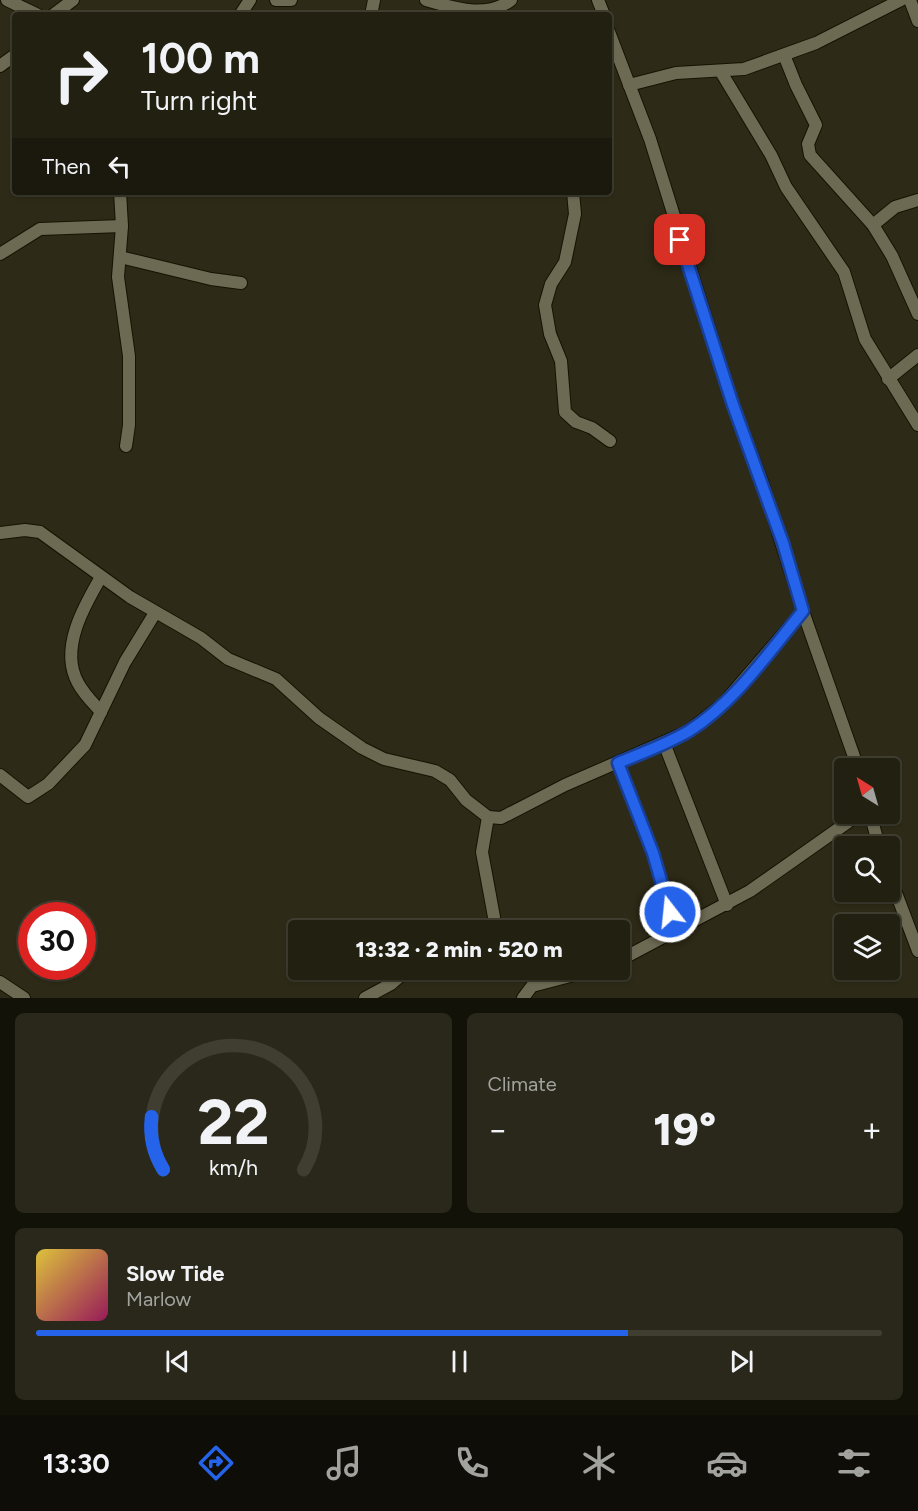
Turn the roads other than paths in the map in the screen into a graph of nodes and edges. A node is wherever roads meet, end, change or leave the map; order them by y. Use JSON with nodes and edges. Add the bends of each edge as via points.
{"nodes":[{"id":1,"x":7,"y":0,"type":"edge"},
{"id":2,"x":74,"y":0,"type":"edge"},
{"id":3,"x":276,"y":0,"type":"edge"},
{"id":4,"x":291,"y":0,"type":"edge"},
{"id":5,"x":426,"y":0,"type":"edge"},
{"id":6,"x":511,"y":0,"type":"edge"},
{"id":7,"x":901,"y":0,"type":"edge"},
{"id":8,"x":910,"y":0,"type":"edge"},
{"id":9,"x":32,"y":12,"type":"edge"},
{"id":10,"x":57,"y":12,"type":"edge"},
{"id":11,"x":474,"y":12,"type":"edge"},
{"id":12,"x":483,"y":12,"type":"edge"},
{"id":13,"x":918,"y":21,"type":"edge"},
{"id":14,"x":612,"y":40,"type":"edge"},
{"id":15,"x":784,"y":55,"type":"junction"},
{"id":16,"x":721,"y":72,"type":"junction"},
{"id":17,"x":629,"y":85,"type":"junction"},
{"id":18,"x":120,"y":195,"type":"edge"},
{"id":19,"x":573,"y":195,"type":"edge"},
{"id":20,"x":918,"y":200,"type":"edge"},
{"id":21,"x":873,"y":225,"type":"junction"},
{"id":22,"x":122,"y":226,"type":"junction"},
{"id":23,"x":0,"y":254,"type":"edge"},
{"id":24,"x":120,"y":257,"type":"junction"},
{"id":25,"x":242,"y":283,"type":"dead end"},
{"id":26,"x":918,"y":314,"type":"edge"},
{"id":27,"x":918,"y":355,"type":"edge"},
{"id":28,"x":888,"y":379,"type":"junction"},
{"id":29,"x":918,"y":425,"type":"edge"},
{"id":30,"x":610,"y":441,"type":"dead end"},
{"id":31,"x":126,"y":446,"type":"dead end"},
{"id":32,"x":0,"y":533,"type":"edge"},
{"id":33,"x":101,"y":577,"type":"junction"},
{"id":34,"x":803,"y":611,"type":"junction"},
{"id":35,"x":154,"y":613,"type":"junction"},
{"id":36,"x":101,"y":712,"type":"junction"},
{"id":37,"x":664,"y":743,"type":"junction"},
{"id":38,"x":854,"y":758,"type":"edge"},
{"id":39,"x":618,"y":763,"type":"junction"},
{"id":40,"x":0,"y":775,"type":"edge"},
{"id":41,"x":488,"y":817,"type":"junction"},
{"id":42,"x":845,"y":824,"type":"edge"},
{"id":43,"x":899,"y":902,"type":"edge"},
{"id":44,"x":727,"y":906,"type":"junction"},
{"id":45,"x":494,"y":920,"type":"edge"},
{"id":46,"x":676,"y":932,"type":"junction"},
{"id":47,"x":918,"y":951,"type":"edge"},
{"id":48,"x":630,"y":955,"type":"edge"},
{"id":49,"x":396,"y":980,"type":"edge"},
{"id":50,"x":555,"y":980,"type":"edge"},
{"id":51,"x":0,"y":982,"type":"edge"},
{"id":52,"x":24,"y":998,"type":"edge"},
{"id":53,"x":364,"y":998,"type":"edge"},
{"id":54,"x":523,"y":998,"type":"edge"}],
"edges":[{"from":1,"to":9,"type":"street"},
{"from":2,"to":10,"type":"street"},
{"from":3,"to":4,"type":"street"},
{"from":5,"to":11,"type":"street"},
{"from":6,"to":12,"type":"street"},
{"from":7,"to":15,"type":"street","via":[[843,31]]},
{"from":8,"to":13,"type":"street"},
{"from":14,"to":17,"type":"street"},
{"from":15,"to":16,"type":"street","via":[[744,69]]},
{"from":15,"to":21,"type":"street","via":[[816,125],[808,144],[810,155]]},
{"from":16,"to":17,"type":"street","via":[[676,73]]},
{"from":16,"to":28,"type":"street","via":[[786,187],[844,272],[851,286],[859,327]]},
{"from":17,"to":34,"type":"street"},
{"from":18,"to":22,"type":"street"},
{"from":19,"to":30,"type":"street","via":[[575,214],[565,262],[546,295],[547,319],[561,361],[565,412]]},
{"from":20,"to":21,"type":"street","via":[[895,207]]},
{"from":21,"to":26,"type":"street"},
{"from":22,"to":23,"type":"street","via":[[39,229]]},
{"from":22,"to":24,"type":"street"},
{"from":24,"to":25,"type":"street"},
{"from":24,"to":31,"type":"street","via":[[119,294],[129,357]]},
{"from":27,"to":28,"type":"street"},
{"from":28,"to":29,"type":"street"},
{"from":32,"to":33,"type":"street","via":[[40,532]]},
{"from":33,"to":35,"type":"street"},
{"from":33,"to":36,"type":"street","via":[[78,622],[72,658],[78,683]]},
{"from":34,"to":37,"type":"street","via":[[723,704],[694,728]]},
{"from":34,"to":38,"type":"street"},
{"from":35,"to":36,"type":"street"},
{"from":35,"to":41,"type":"street","via":[[228,659],[276,678],[319,718],[362,748],[384,759],[435,771],[450,780],[466,800]]},
{"from":36,"to":40,"type":"street","via":[[85,746],[33,796],[23,795]]},
{"from":37,"to":39,"type":"street"},
{"from":37,"to":44,"type":"street"},
{"from":39,"to":41,"type":"street","via":[[501,818]]},
{"from":39,"to":46,"type":"street","via":[[653,853]]},
{"from":41,"to":45,"type":"street","via":[[482,852]]},
{"from":42,"to":44,"type":"street"},
{"from":43,"to":47,"type":"street"},
{"from":44,"to":46,"type":"street"},
{"from":46,"to":48,"type":"street"},
{"from":49,"to":53,"type":"street"},
{"from":50,"to":54,"type":"street","via":[[532,986]]},
{"from":51,"to":52,"type":"street"}]}
